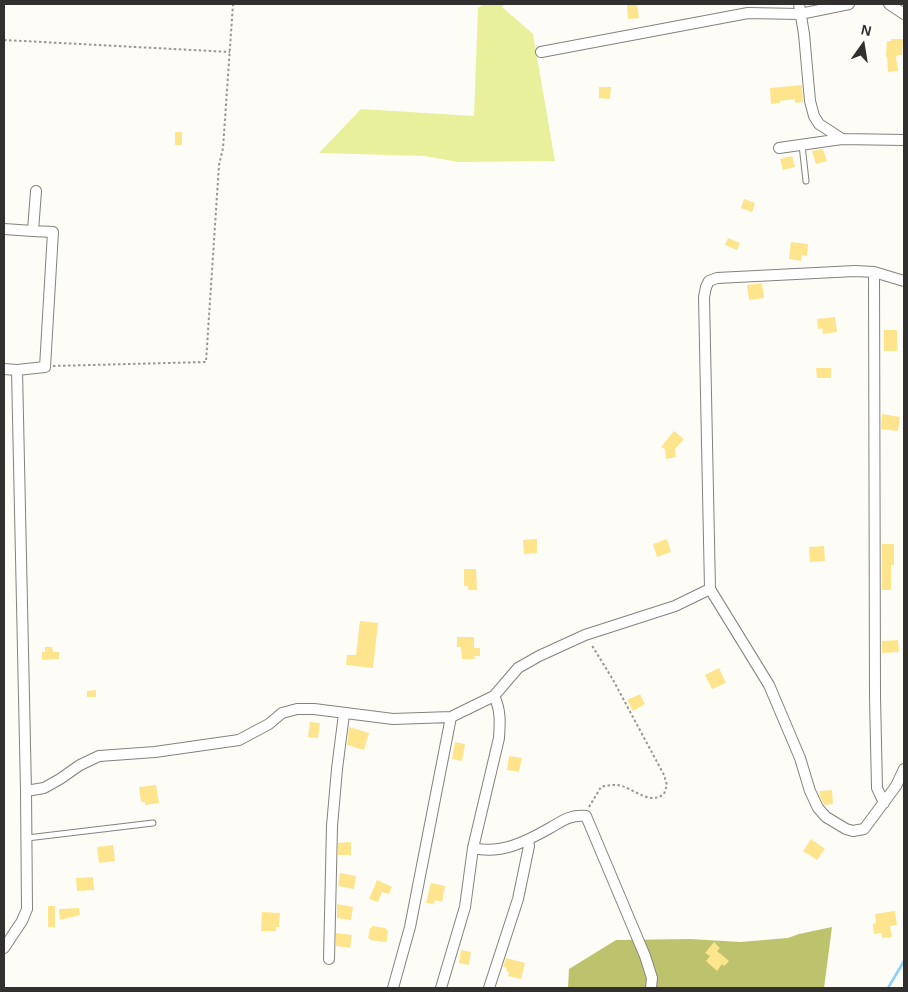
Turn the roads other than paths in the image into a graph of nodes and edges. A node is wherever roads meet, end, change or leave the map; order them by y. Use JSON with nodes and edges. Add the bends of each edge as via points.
{"nodes":[{"id":1,"x":848,"y":4,"type":"edge"},
{"id":2,"x":889,"y":4,"type":"edge"},
{"id":3,"x":800,"y":9,"type":"edge"},
{"id":4,"x":904,"y":14,"type":"edge"},
{"id":5,"x":541,"y":52,"type":"dead end"},
{"id":6,"x":842,"y":139,"type":"junction"},
{"id":7,"x":904,"y":140,"type":"edge"},
{"id":8,"x":802,"y":145,"type":"junction"},
{"id":9,"x":779,"y":148,"type":"dead end"},
{"id":10,"x":806,"y":180,"type":"dead end"},
{"id":11,"x":36,"y":191,"type":"dead end"},
{"id":12,"x":4,"y":229,"type":"edge"},
{"id":13,"x":33,"y":231,"type":"junction"},
{"id":14,"x":874,"y":272,"type":"junction"},
{"id":15,"x":904,"y":281,"type":"edge"},
{"id":16,"x":4,"y":369,"type":"edge"},
{"id":17,"x":17,"y":370,"type":"junction"},
{"id":18,"x":710,"y":589,"type":"junction"},
{"id":19,"x":494,"y":696,"type":"junction"},
{"id":20,"x":344,"y":714,"type":"junction"},
{"id":21,"x":451,"y":717,"type":"junction"},
{"id":22,"x":904,"y":769,"type":"edge"},
{"id":23,"x":26,"y":791,"type":"junction"},
{"id":24,"x":884,"y":803,"type":"junction"},
{"id":25,"x":153,"y":823,"type":"dead end"},
{"id":26,"x":26,"y":838,"type":"junction"},
{"id":27,"x":528,"y":840,"type":"junction"},
{"id":28,"x":474,"y":848,"type":"junction"},
{"id":29,"x":4,"y":948,"type":"edge"},
{"id":30,"x":329,"y":959,"type":"dead end"},
{"id":31,"x":393,"y":988,"type":"edge"},
{"id":32,"x":441,"y":988,"type":"edge"},
{"id":33,"x":489,"y":988,"type":"edge"},
{"id":34,"x":651,"y":988,"type":"edge"}],
"edges":[{"from":1,"to":3,"type":"street"},
{"from":2,"to":4,"type":"street"},
{"from":3,"to":5,"type":"street","via":[[748,13]]},
{"from":3,"to":6,"type":"street","via":[[814,116],[819,124]]},
{"from":6,"to":7,"type":"street"},
{"from":6,"to":8,"type":"street"},
{"from":8,"to":9,"type":"street"},
{"from":8,"to":10,"type":"lane"},
{"from":11,"to":13,"type":"street"},
{"from":12,"to":13,"type":"street"},
{"from":13,"to":17,"type":"street","via":[[53,232],[45,367]]},
{"from":14,"to":15,"type":"street"},
{"from":14,"to":18,"type":"street","via":[[717,278],[709,281],[704,297]]},
{"from":14,"to":24,"type":"street","via":[[875,706],[877,788]]},
{"from":16,"to":17,"type":"street"},
{"from":17,"to":23,"type":"street"},
{"from":18,"to":19,"type":"street","via":[[675,606],[585,635],[528,661]]},
{"from":18,"to":24,"type":"street","via":[[769,685],[818,808],[834,823],[853,831],[864,829]]},
{"from":19,"to":21,"type":"street"},
{"from":19,"to":28,"type":"street","via":[[499,707],[499,738]]},
{"from":20,"to":21,"type":"street","via":[[393,719]]},
{"from":20,"to":23,"type":"street","via":[[297,709],[282,713],[239,740],[99,756],[80,764],[44,788]]},
{"from":20,"to":30,"type":"street","via":[[332,826]]},
{"from":21,"to":31,"type":"street","via":[[410,927]]},
{"from":22,"to":24,"type":"street"},
{"from":23,"to":26,"type":"street"},
{"from":25,"to":26,"type":"lane"},
{"from":26,"to":29,"type":"street","via":[[27,909]]},
{"from":27,"to":28,"type":"street","via":[[491,851]]},
{"from":27,"to":33,"type":"street","via":[[518,898]]},
{"from":27,"to":34,"type":"street","via":[[566,818],[586,816],[645,956],[652,978]]},
{"from":28,"to":32,"type":"street","via":[[465,907]]}]}
